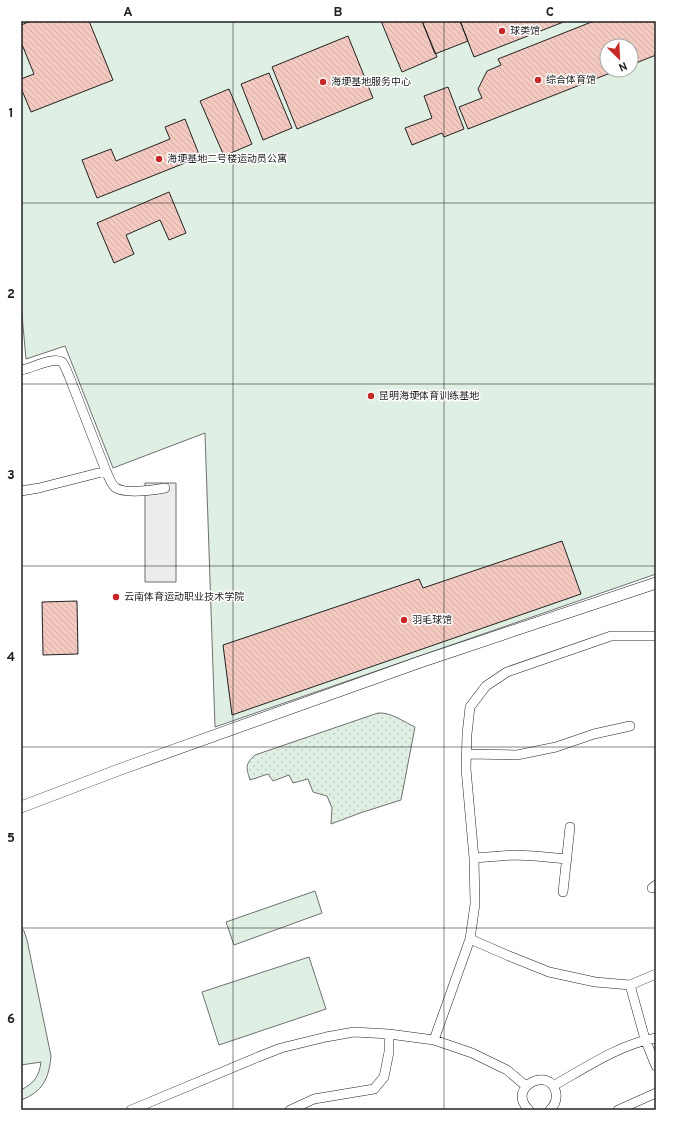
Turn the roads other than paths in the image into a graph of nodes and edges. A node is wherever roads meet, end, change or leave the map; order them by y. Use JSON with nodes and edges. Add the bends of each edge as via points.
{"nodes":[{"id":1,"x":21,"y":370,"type":"edge"},
{"id":2,"x":106,"y":471,"type":"junction"},
{"id":3,"x":165,"y":488,"type":"dead end"},
{"id":4,"x":21,"y":491,"type":"edge"},
{"id":5,"x":656,"y":583,"type":"edge"},
{"id":6,"x":656,"y":636,"type":"edge"},
{"id":7,"x":630,"y":726,"type":"dead end"},
{"id":8,"x":467,"y":754,"type":"junction"},
{"id":9,"x":21,"y":807,"type":"edge"},
{"id":10,"x":570,"y":827,"type":"dead end"},
{"id":11,"x":474,"y":858,"type":"junction"},
{"id":12,"x":567,"y":859,"type":"junction"},
{"id":13,"x":563,"y":892,"type":"dead end"},
{"id":14,"x":470,"y":938,"type":"junction"},
{"id":15,"x":656,"y":974,"type":"edge"},
{"id":16,"x":630,"y":985,"type":"junction"},
{"id":17,"x":389,"y":1034,"type":"junction"},
{"id":18,"x":656,"y":1038,"type":"edge"},
{"id":19,"x":434,"y":1040,"type":"junction"},
{"id":20,"x":645,"y":1040,"type":"junction"},
{"id":21,"x":656,"y":1066,"type":"edge"},
{"id":22,"x":526,"y":1086,"type":"junction"},
{"id":23,"x":553,"y":1086,"type":"junction"},
{"id":24,"x":656,"y":1093,"type":"edge"},
{"id":25,"x":131,"y":1110,"type":"edge"},
{"id":26,"x":290,"y":1110,"type":"edge"},
{"id":27,"x":529,"y":1110,"type":"edge"},
{"id":28,"x":550,"y":1110,"type":"edge"},
{"id":29,"x":618,"y":1110,"type":"edge"}],
"edges":[{"from":1,"to":2,"type":"street","via":[[50,361],[62,362]]},
{"from":2,"to":3,"type":"street","via":[[112,485],[117,489],[127,491]]},
{"from":2,"to":4,"type":"street"},
{"from":5,"to":9,"type":"street","via":[[420,662]]},
{"from":6,"to":8,"type":"street","via":[[611,636],[507,672],[486,686],[470,707]]},
{"from":7,"to":8,"type":"street","via":[[516,756]]},
{"from":8,"to":11,"type":"street","via":[[466,769]]},
{"from":10,"to":12,"type":"street"},
{"from":11,"to":12,"type":"street","via":[[514,855]]},
{"from":11,"to":14,"type":"street","via":[[475,904]]},
{"from":12,"to":13,"type":"street"},
{"from":14,"to":16,"type":"street","via":[[549,972],[595,982]]},
{"from":14,"to":19,"type":"street"},
{"from":15,"to":16,"type":"street"},
{"from":16,"to":20,"type":"street"},
{"from":17,"to":19,"type":"street"},
{"from":17,"to":25,"type":"street","via":[[354,1032],[281,1048]]},
{"from":17,"to":26,"type":"street","via":[[389,1052],[384,1077],[374,1089],[314,1099]]},
{"from":18,"to":20,"type":"street"},
{"from":19,"to":22,"type":"street","via":[[472,1053],[506,1070]]},
{"from":20,"to":21,"type":"street"},
{"from":20,"to":23,"type":"street","via":[[611,1053]]},
{"from":22,"to":23,"type":"street","via":[[538,1080],[546,1081]]},
{"from":22,"to":27,"type":"street","via":[[522,1098]]},
{"from":23,"to":28,"type":"street","via":[[556,1098]]},
{"from":24,"to":29,"type":"street"}]}
